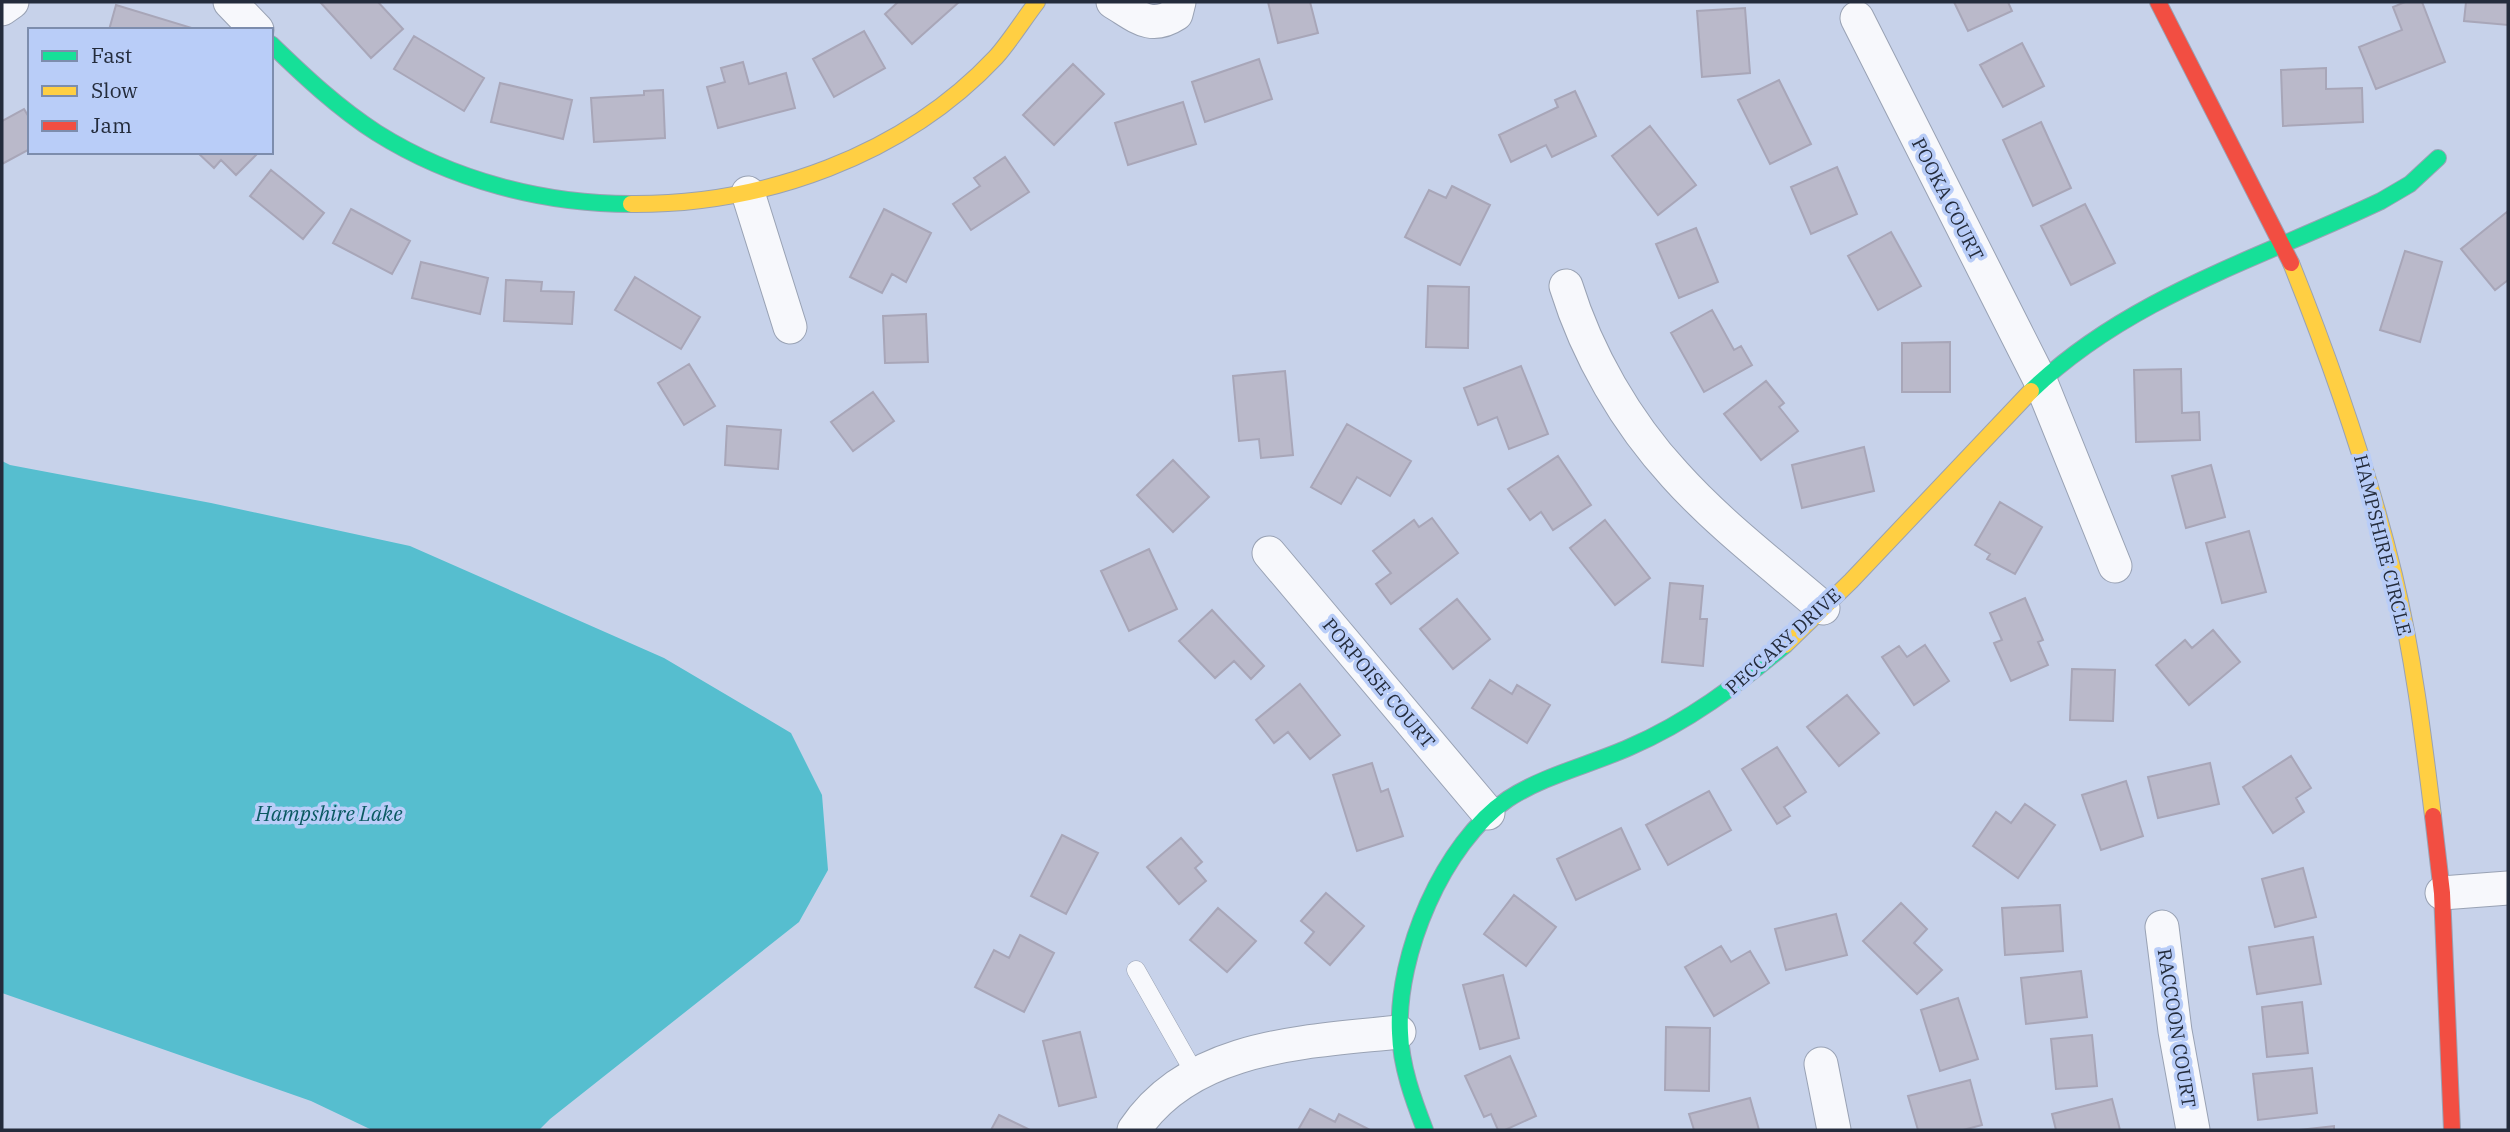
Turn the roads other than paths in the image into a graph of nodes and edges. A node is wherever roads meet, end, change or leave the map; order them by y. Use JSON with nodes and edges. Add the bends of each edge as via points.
{"nodes":[{"id":1,"x":12,"y":2,"type":"edge"},
{"id":2,"x":230,"y":2,"type":"edge"},
{"id":3,"x":1037,"y":2,"type":"edge"},
{"id":4,"x":1112,"y":2,"type":"edge"},
{"id":5,"x":1179,"y":2,"type":"edge"},
{"id":6,"x":2158,"y":2,"type":"edge"},
{"id":7,"x":2,"y":9,"type":"edge"},
{"id":8,"x":1857,"y":18,"type":"dead end"},
{"id":9,"x":255,"y":28,"type":"edge"},
{"id":10,"x":273,"y":46,"type":"edge"},
{"id":11,"x":2438,"y":158,"type":"dead end"},
{"id":12,"x":748,"y":193,"type":"junction"},
{"id":13,"x":2284,"y":246,"type":"junction"},
{"id":14,"x":1566,"y":286,"type":"dead end"},
{"id":15,"x":790,"y":327,"type":"dead end"},
{"id":16,"x":2040,"y":380,"type":"junction"},
{"id":17,"x":1269,"y":553,"type":"dead end"},
{"id":18,"x":2115,"y":566,"type":"dead end"},
{"id":19,"x":1823,"y":608,"type":"junction"},
{"id":20,"x":1488,"y":813,"type":"junction"},
{"id":21,"x":2508,"y":888,"type":"edge"},
{"id":22,"x":2442,"y":893,"type":"junction"},
{"id":23,"x":2162,"y":927,"type":"dead end"},
{"id":24,"x":1136,"y":970,"type":"dead end"},
{"id":25,"x":1399,"y":1032,"type":"junction"},
{"id":26,"x":1821,"y":1065,"type":"dead end"},
{"id":27,"x":1195,"y":1074,"type":"junction"},
{"id":28,"x":1134,"y":1130,"type":"edge"},
{"id":29,"x":1425,"y":1130,"type":"edge"},
{"id":30,"x":1834,"y":1130,"type":"edge"},
{"id":31,"x":2193,"y":1130,"type":"edge"},
{"id":32,"x":2452,"y":1130,"type":"edge"}],
"edges":[{"from":1,"to":7,"type":"street"},
{"from":2,"to":9,"type":"street"},
{"from":3,"to":12,"type":"street","via":[[1002,50],[924,118],[829,168]]},
{"from":4,"to":5,"type":"street","via":[[1151,23],[1177,14]]},
{"from":6,"to":13,"type":"street","name":"HAMPSHIRE CIRCLE"},
{"from":8,"to":16,"type":"street","name":"POOKA COURT"},
{"from":10,"to":12,"type":"street","via":[[340,107],[394,143],[449,170],[567,200],[610,204],[685,202]]},
{"from":11,"to":13,"type":"street","name":"PECCARY DRIVE","via":[[2388,197]]},
{"from":12,"to":15,"type":"street"},
{"from":13,"to":16,"type":"street","name":"PECCARY DRIVE","via":[[2141,311],[2094,338]]},
{"from":13,"to":22,"type":"street","name":"HAMPSHIRE CIRCLE","via":[[2326,350],[2394,576],[2418,697]]},
{"from":14,"to":19,"type":"street","via":[[1578,325],[1598,364],[1646,442],[1707,508]]},
{"from":16,"to":18,"type":"street","name":"POOKA COURT"},
{"from":16,"to":19,"type":"street","name":"PECCARY DRIVE"},
{"from":17,"to":20,"type":"street","name":"PORPOISE COURT"},
{"from":19,"to":20,"type":"street","name":"PECCARY DRIVE","via":[[1744,680],[1687,719],[1617,753],[1527,787]]},
{"from":20,"to":25,"type":"street","name":"PECCARY DRIVE","via":[[1456,852],[1414,936]]},
{"from":21,"to":22,"type":"street"},
{"from":22,"to":32,"type":"street","name":"HAMPSHIRE CIRCLE"},
{"from":23,"to":31,"type":"street","name":"RACCOON COURT"},
{"from":24,"to":27,"type":"lane"},
{"from":25,"to":27,"type":"street","via":[[1283,1046]]},
{"from":25,"to":29,"type":"street","name":"PECCARY DRIVE","via":[[1408,1082]]},
{"from":26,"to":30,"type":"street"},
{"from":27,"to":28,"type":"street","via":[[1162,1098]]}]}
